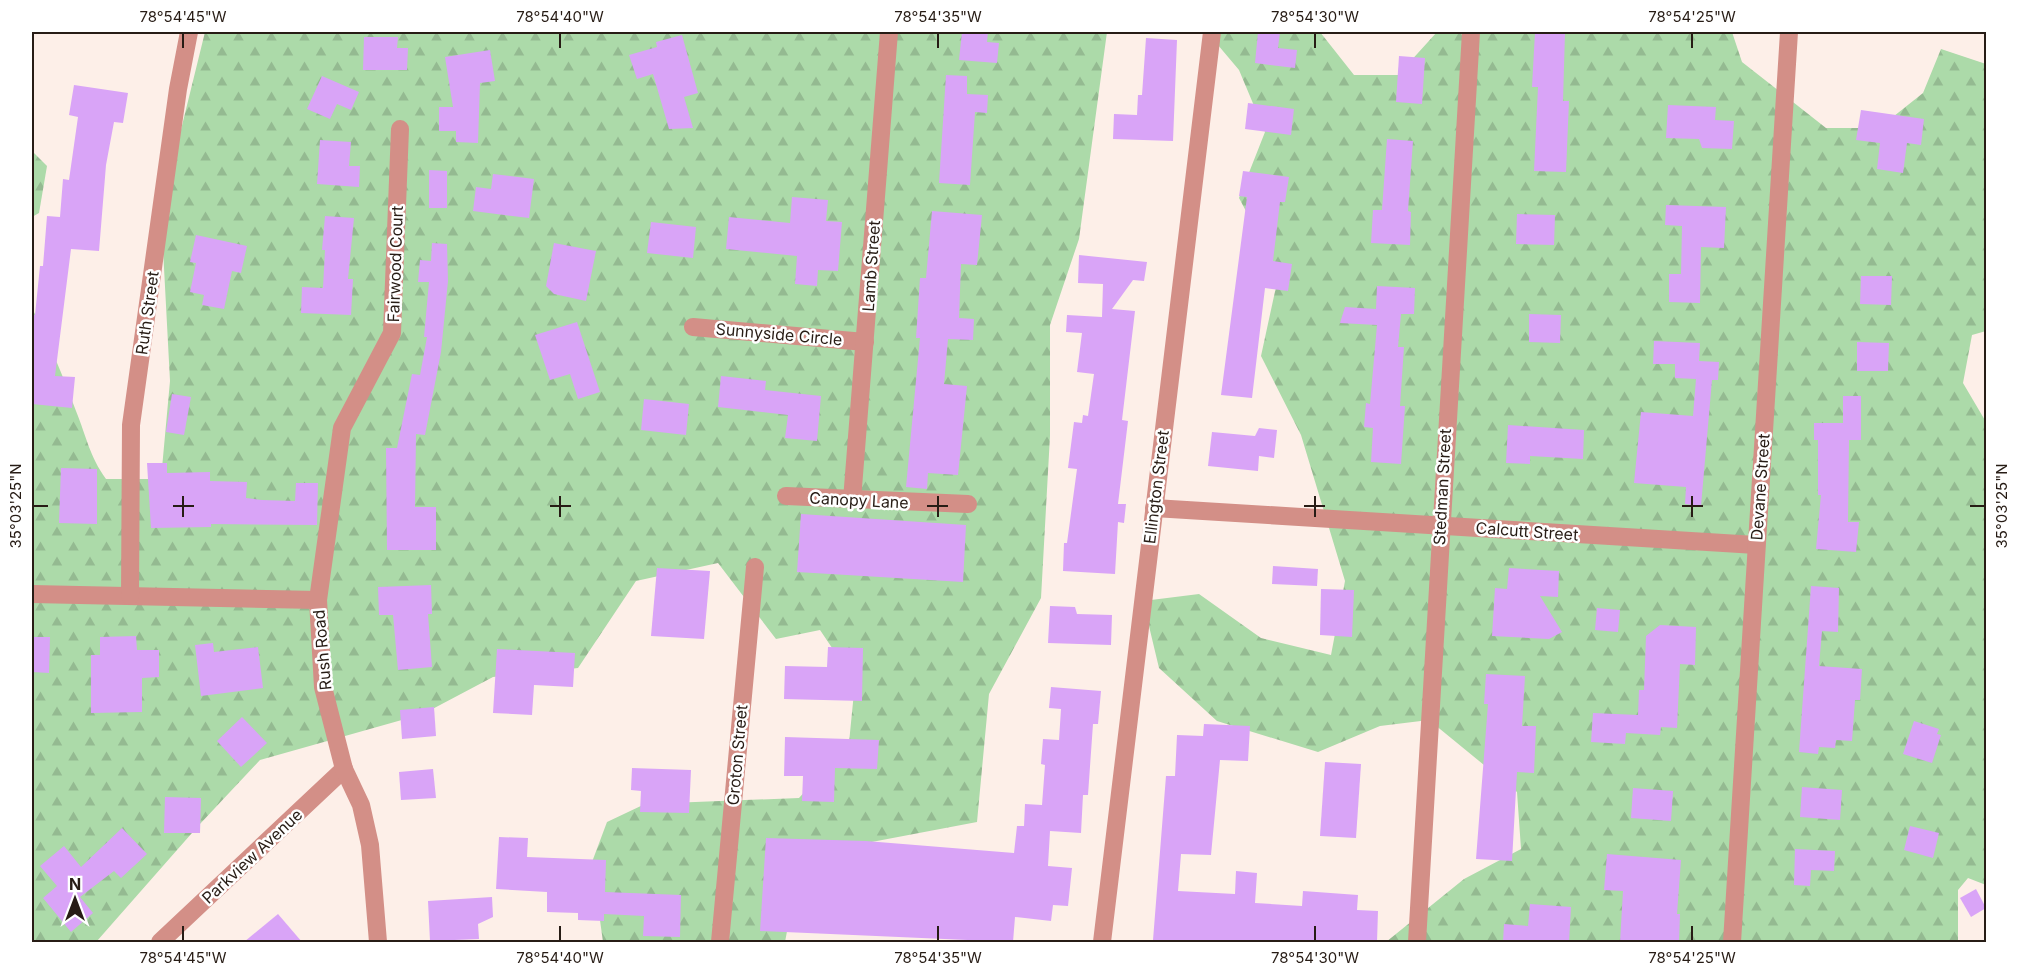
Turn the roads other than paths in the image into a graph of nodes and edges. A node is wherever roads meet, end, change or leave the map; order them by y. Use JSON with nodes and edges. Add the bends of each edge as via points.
{"nodes":[{"id":1,"x":189,"y":32,"type":"edge"},
{"id":2,"x":889,"y":32,"type":"edge"},
{"id":3,"x":1212,"y":32,"type":"edge"},
{"id":4,"x":1471,"y":32,"type":"edge"},
{"id":5,"x":1790,"y":32,"type":"edge"},
{"id":6,"x":400,"y":129,"type":"dead end"},
{"id":7,"x":693,"y":327,"type":"dead end"},
{"id":8,"x":865,"y":342,"type":"junction"},
{"id":9,"x":786,"y":496,"type":"dead end"},
{"id":10,"x":852,"y":500,"type":"junction"},
{"id":11,"x":968,"y":504,"type":"dead end"},
{"id":12,"x":1154,"y":508,"type":"junction"},
{"id":13,"x":1440,"y":526,"type":"junction"},
{"id":14,"x":1756,"y":545,"type":"junction"},
{"id":15,"x":755,"y":567,"type":"dead end"},
{"id":16,"x":32,"y":594,"type":"edge"},
{"id":17,"x":130,"y":596,"type":"junction"},
{"id":18,"x":318,"y":600,"type":"junction"},
{"id":19,"x":344,"y":769,"type":"junction"},
{"id":20,"x":160,"y":942,"type":"edge"},
{"id":21,"x":378,"y":942,"type":"edge"},
{"id":22,"x":720,"y":942,"type":"edge"},
{"id":23,"x":1102,"y":942,"type":"edge"},
{"id":24,"x":1417,"y":942,"type":"edge"},
{"id":25,"x":1732,"y":942,"type":"edge"}],
"edges":[{"from":1,"to":17,"type":"street","name":"Ruth Street","via":[[131,424]]},
{"from":2,"to":8,"type":"street","name":"Lamb Street"},
{"from":3,"to":12,"type":"street","name":"Ellington Street"},
{"from":4,"to":13,"type":"street","name":"Stedman Street"},
{"from":5,"to":14,"type":"street","name":"Devane Street"},
{"from":6,"to":18,"type":"street","name":"Fairwood Court","via":[[392,333],[342,428]]},
{"from":7,"to":8,"type":"street","name":"Sunnyside Circle"},
{"from":8,"to":10,"type":"street","name":"Lamb Street"},
{"from":9,"to":10,"type":"street","name":"Canopy Lane"},
{"from":10,"to":11,"type":"street","name":"Canopy Lane"},
{"from":12,"to":13,"type":"street","name":"Calcutt Street"},
{"from":12,"to":23,"type":"street","name":"Ellington Street"},
{"from":13,"to":14,"type":"street","name":"Calcutt Street"},
{"from":13,"to":24,"type":"street","name":"Stedman Street"},
{"from":14,"to":25,"type":"street","name":"Devane Street"},
{"from":15,"to":22,"type":"street","name":"Groton Street"},
{"from":16,"to":17,"type":"street","name":"Rush Road"},
{"from":17,"to":18,"type":"street","name":"Rush Road"},
{"from":18,"to":19,"type":"street","name":"Rush Road","via":[[323,687]]},
{"from":19,"to":20,"type":"street","name":"Parkview Avenue"},
{"from":19,"to":21,"type":"street","name":"Rush Road","via":[[361,805],[370,845]]}]}
